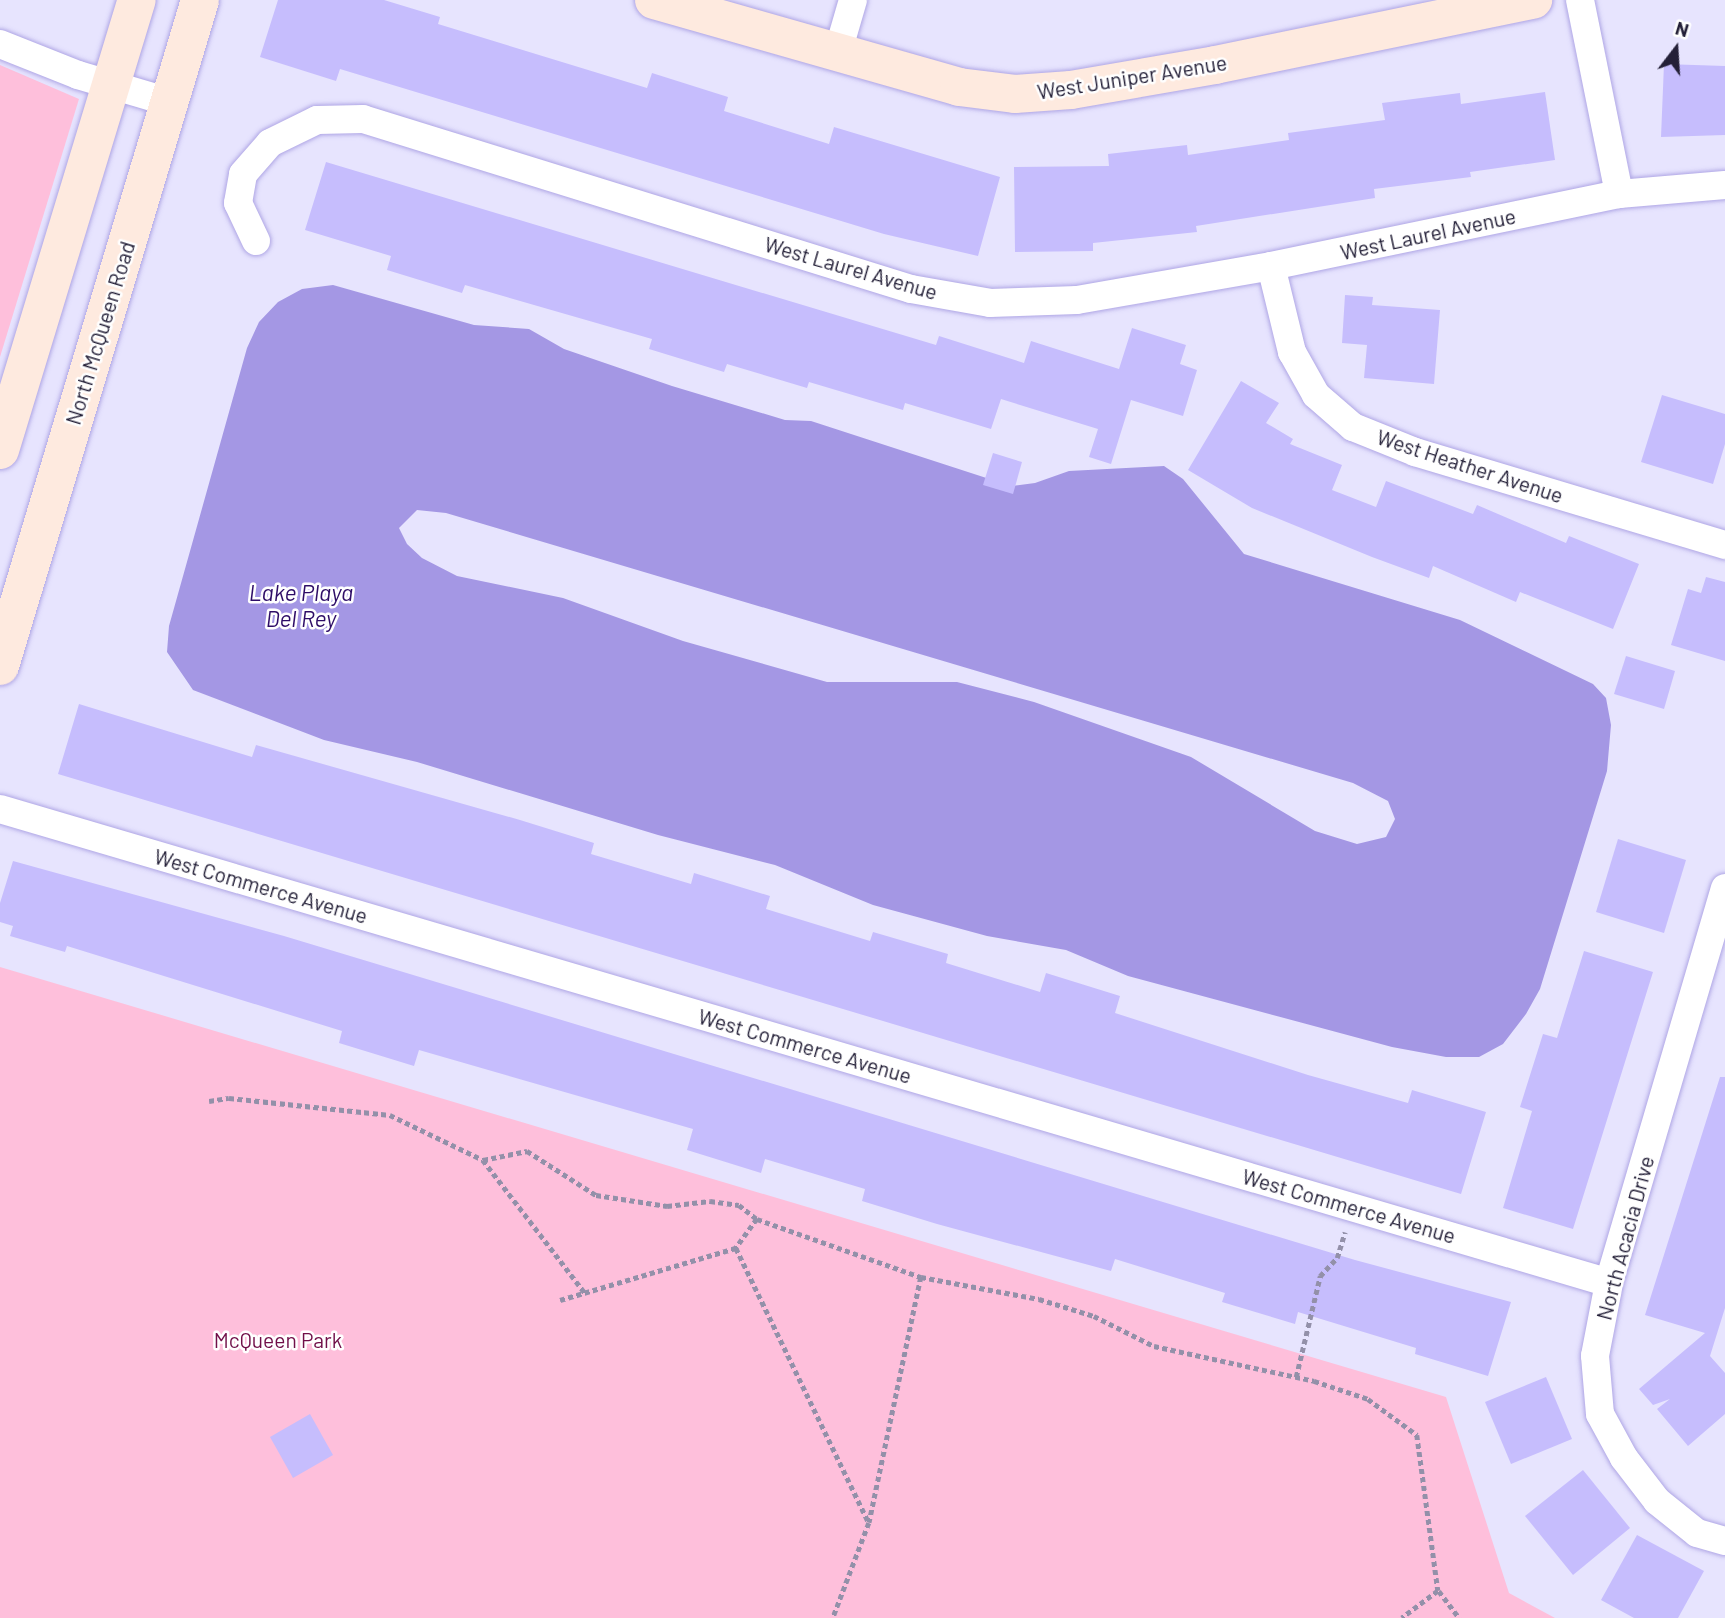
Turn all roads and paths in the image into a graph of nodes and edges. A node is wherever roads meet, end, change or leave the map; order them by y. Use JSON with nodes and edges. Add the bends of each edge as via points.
{"nodes":[{"id":1,"x":137,"y":0,"type":"edge"},
{"id":2,"x":200,"y":0,"type":"edge"},
{"id":3,"x":654,"y":0,"type":"edge"},
{"id":4,"x":853,"y":0,"type":"edge"},
{"id":5,"x":1533,"y":0,"type":"edge"},
{"id":6,"x":1580,"y":0,"type":"edge"},
{"id":7,"x":0,"y":44,"type":"edge"},
{"id":8,"x":837,"y":55,"type":"junction"},
{"id":9,"x":111,"y":83,"type":"junction"},
{"id":10,"x":169,"y":102,"type":"junction"},
{"id":11,"x":1725,"y":185,"type":"edge"},
{"id":12,"x":1619,"y":194,"type":"junction"},
{"id":13,"x":256,"y":241,"type":"dead end"},
{"id":14,"x":1271,"y":267,"type":"junction"},
{"id":15,"x":0,"y":450,"type":"edge"},
{"id":16,"x":1725,"y":545,"type":"edge"},
{"id":17,"x":0,"y":666,"type":"edge"},
{"id":18,"x":8,"y":811,"type":"edge"},
{"id":19,"x":1725,"y":888,"type":"edge"},
{"id":20,"x":209,"y":1101,"type":"dead end"},
{"id":21,"x":483,"y":1160,"type":"junction"},
{"id":22,"x":1353,"y":1208,"type":"junction"},
{"id":23,"x":757,"y":1219,"type":"junction"},
{"id":24,"x":736,"y":1248,"type":"junction"},
{"id":25,"x":921,"y":1277,"type":"junction"},
{"id":26,"x":1609,"y":1283,"type":"junction"},
{"id":27,"x":585,"y":1293,"type":"junction"},
{"id":28,"x":560,"y":1300,"type":"dead end"},
{"id":29,"x":1296,"y":1377,"type":"junction"},
{"id":30,"x":869,"y":1523,"type":"junction"},
{"id":31,"x":1725,"y":1541,"type":"edge"},
{"id":32,"x":1438,"y":1591,"type":"junction"},
{"id":33,"x":833,"y":1618,"type":"edge"},
{"id":34,"x":1402,"y":1618,"type":"edge"},
{"id":35,"x":1459,"y":1618,"type":"edge"}],
"edges":[{"from":1,"to":9,"type":"main road"},
{"from":2,"to":10,"type":"main road","name":"North McQueen Road"},
{"from":3,"to":8,"type":"main road","name":"West Juniper Avenue"},
{"from":4,"to":8,"type":"street"},
{"from":5,"to":8,"type":"main road","name":"West Juniper Avenue","via":[[1071,90],[1014,94],[959,87]]},
{"from":6,"to":12,"type":"street"},
{"from":7,"to":9,"type":"street"},
{"from":9,"to":10,"type":"street"},
{"from":9,"to":15,"type":"main road"},
{"from":10,"to":17,"type":"main road","name":"North McQueen Road"},
{"from":11,"to":12,"type":"street","name":"West Laurel Avenue"},
{"from":12,"to":14,"type":"street","name":"West Laurel Avenue"},
{"from":13,"to":14,"type":"street","name":"West Laurel Avenue","via":[[238,203],[243,174],[270,143],[317,120],[363,119],[911,289],[990,303],[1077,300]]},
{"from":14,"to":16,"type":"street","name":"West Heather Avenue","via":[[1292,352],[1316,395],[1353,427],[1415,452]]},
{"from":18,"to":22,"type":"street","name":"West Commerce Avenue"},
{"from":19,"to":26,"type":"street","name":"North Acacia Drive"},
{"from":20,"to":21,"type":"path","via":[[229,1098],[390,1115]]},
{"from":21,"to":23,"type":"path","via":[[527,1151],[596,1195],[667,1206],[710,1201],[739,1205]]},
{"from":21,"to":27,"type":"path"},
{"from":22,"to":26,"type":"street","name":"West Commerce Avenue"},
{"from":22,"to":29,"type":"path","via":[[1337,1258],[1320,1276]]},
{"from":23,"to":24,"type":"path"},
{"from":23,"to":25,"type":"path"},
{"from":24,"to":27,"type":"path"},
{"from":24,"to":30,"type":"path"},
{"from":25,"to":29,"type":"path","via":[[1040,1299],[1094,1316],[1154,1346]]},
{"from":25,"to":30,"type":"path"},
{"from":26,"to":31,"type":"street","name":"North Acacia Drive","via":[[1595,1356],[1600,1414],[1624,1458],[1657,1501],[1698,1533]]},
{"from":27,"to":28,"type":"path"},
{"from":29,"to":32,"type":"path","via":[[1368,1399],[1417,1435]]},
{"from":30,"to":33,"type":"path"},
{"from":32,"to":34,"type":"path"},
{"from":32,"to":35,"type":"path"}]}
